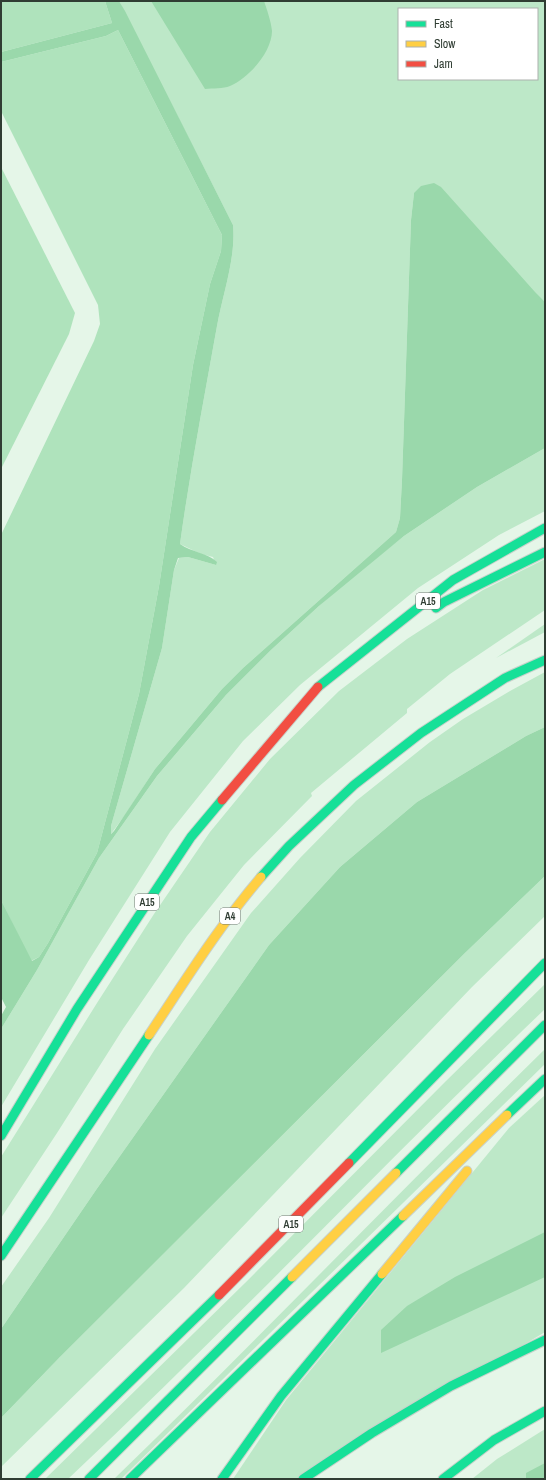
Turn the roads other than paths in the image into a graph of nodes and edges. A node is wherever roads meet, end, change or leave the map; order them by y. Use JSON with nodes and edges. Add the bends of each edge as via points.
{"nodes":[{"id":1,"x":545,"y":528,"type":"edge"},
{"id":2,"x":545,"y":552,"type":"edge"},
{"id":3,"x":431,"y":611,"type":"dead end"},
{"id":4,"x":418,"y":620,"type":"dead end"},
{"id":5,"x":545,"y":660,"type":"edge"},
{"id":6,"x":319,"y":686,"type":"junction"},
{"id":7,"x":545,"y":963,"type":"edge"},
{"id":8,"x":545,"y":1025,"type":"edge"},
{"id":9,"x":545,"y":1079,"type":"edge"},
{"id":10,"x":537,"y":1087,"type":"junction"},
{"id":11,"x":1,"y":1136,"type":"edge"},
{"id":12,"x":487,"y":1147,"type":"dead end"},
{"id":13,"x":472,"y":1166,"type":"dead end"},
{"id":14,"x":1,"y":1256,"type":"edge"},
{"id":15,"x":545,"y":1340,"type":"edge"},
{"id":16,"x":545,"y":1411,"type":"edge"},
{"id":17,"x":30,"y":1479,"type":"edge"},
{"id":18,"x":89,"y":1479,"type":"edge"},
{"id":19,"x":130,"y":1479,"type":"edge"},
{"id":20,"x":222,"y":1479,"type":"edge"},
{"id":21,"x":302,"y":1479,"type":"edge"},
{"id":22,"x":443,"y":1479,"type":"edge"}],
"edges":[{"from":1,"to":6,"type":"highway","number":"A15","via":[[453,580]]},
{"from":2,"to":3,"type":"highway","number":"A15","via":[[444,602]]},
{"from":4,"to":6,"type":"highway","number":"A15"},
{"from":5,"to":14,"type":"highway","number":"A4","via":[[505,678],[421,733],[354,785],[289,846],[244,897],[205,951]]},
{"from":6,"to":11,"type":"highway","number":"A15","via":[[191,837],[77,1009]]},
{"from":7,"to":17,"type":"highway","number":"A15","via":[[275,1240]]},
{"from":8,"to":18,"type":"highway"},
{"from":9,"to":10,"type":"highway"},
{"from":10,"to":12,"type":"highway"},
{"from":10,"to":19,"type":"highway"},
{"from":13,"to":20,"type":"highway","via":[[281,1396]]},
{"from":15,"to":21,"type":"highway","via":[[451,1386]]},
{"from":16,"to":22,"type":"highway","via":[[494,1440]]}]}
